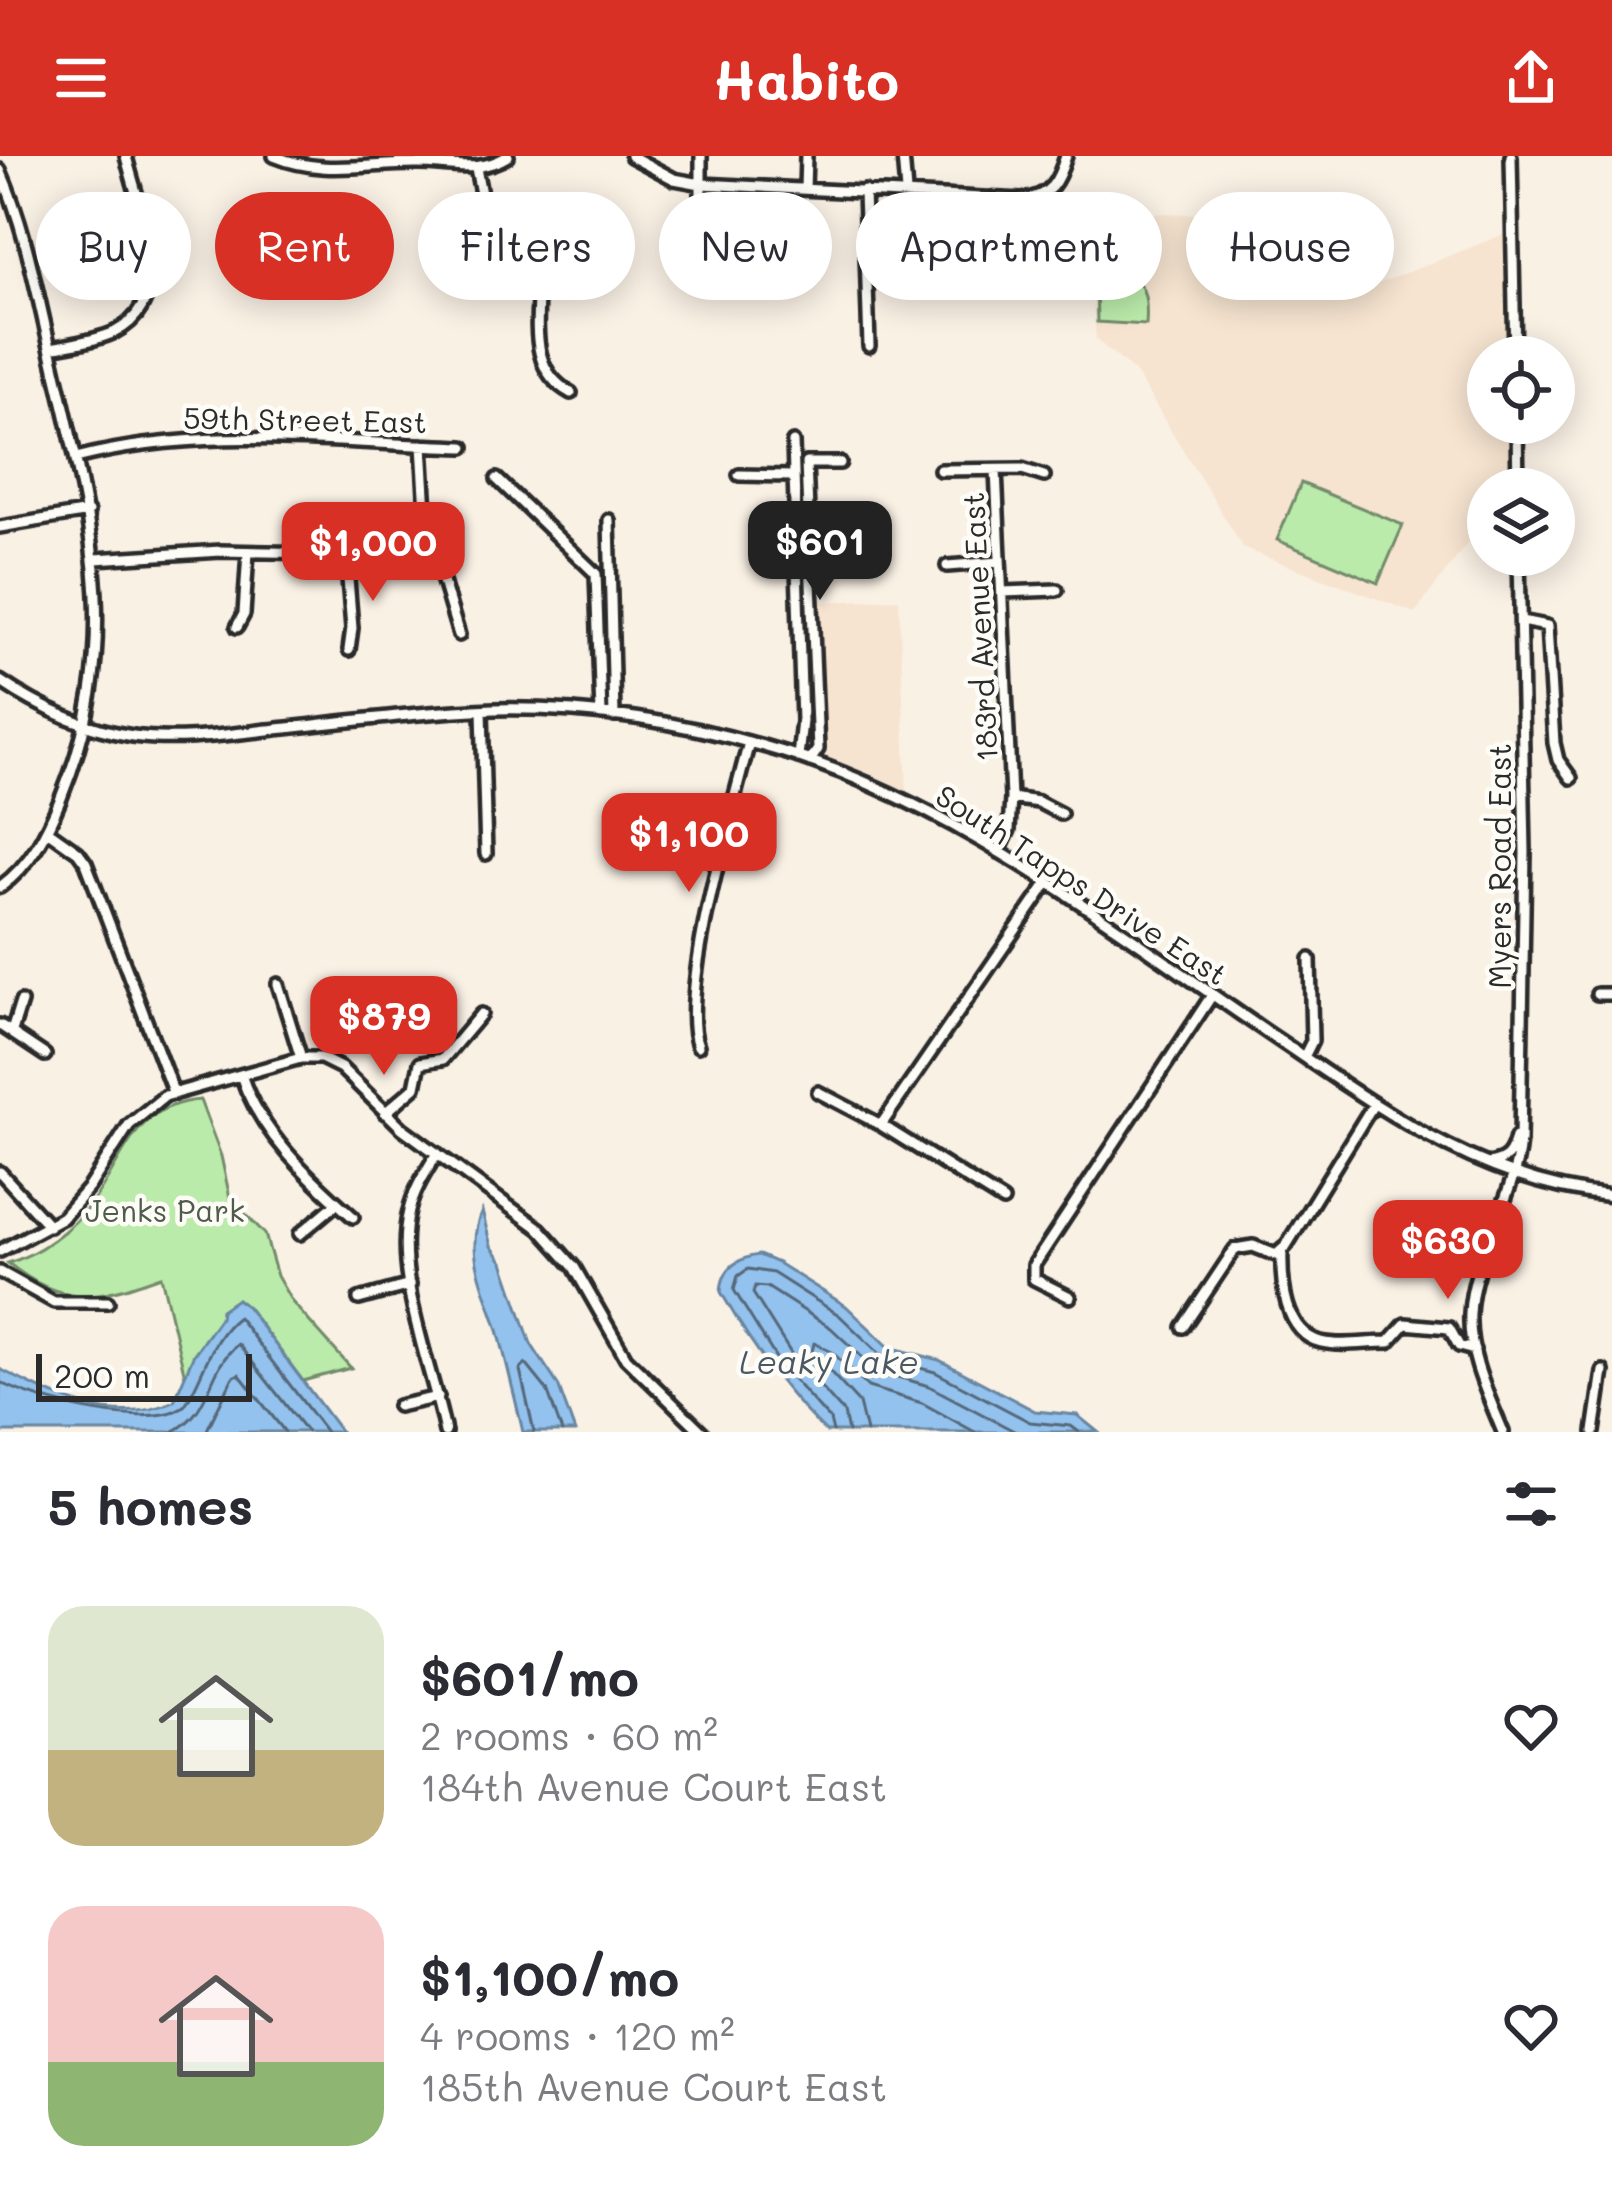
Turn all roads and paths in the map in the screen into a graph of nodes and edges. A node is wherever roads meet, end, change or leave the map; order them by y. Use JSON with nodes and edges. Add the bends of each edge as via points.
{"nodes":[{"id":1,"x":126,"y":156,"type":"edge"},
{"id":2,"x":274,"y":156,"type":"edge"},
{"id":3,"x":508,"y":156,"type":"edge"},
{"id":4,"x":631,"y":156,"type":"edge"},
{"id":5,"x":701,"y":156,"type":"edge"},
{"id":6,"x":806,"y":156,"type":"edge"},
{"id":7,"x":903,"y":156,"type":"edge"},
{"id":8,"x":1066,"y":156,"type":"edge"},
{"id":9,"x":1511,"y":156,"type":"edge"},
{"id":10,"x":426,"y":160,"type":"edge"},
{"id":11,"x":482,"y":163,"type":"edge"},
{"id":12,"x":0,"y":170,"type":"edge"},
{"id":13,"x":701,"y":184,"type":"junction"},
{"id":14,"x":805,"y":189,"type":"junction"},
{"id":15,"x":866,"y":191,"type":"junction"},
{"id":16,"x":701,"y":192,"type":"edge"},
{"id":17,"x":906,"y":192,"type":"joint"},
{"id":18,"x":1048,"y":192,"type":"edge"},
{"id":19,"x":1515,"y":336,"type":"edge"},
{"id":20,"x":50,"y":349,"type":"junction"},
{"id":21,"x":572,"y":393,"type":"dead end"},
{"id":22,"x":793,"y":442,"type":"dead end"},
{"id":23,"x":422,"y":446,"type":"junction"},
{"id":24,"x":464,"y":447,"type":"dead end"},
{"id":25,"x":76,"y":458,"type":"junction"},
{"id":26,"x":840,"y":463,"type":"dead end"},
{"id":27,"x":940,"y":470,"type":"dead end"},
{"id":28,"x":996,"y":470,"type":"junction"},
{"id":29,"x":739,"y":475,"type":"dead end"},
{"id":30,"x":793,"y":476,"type":"junction"},
{"id":31,"x":1044,"y":476,"type":"dead end"},
{"id":32,"x":497,"y":479,"type":"dead end"},
{"id":33,"x":88,"y":512,"type":"junction"},
{"id":34,"x":609,"y":520,"type":"dead end"},
{"id":35,"x":0,"y":526,"type":"edge"},
{"id":36,"x":430,"y":544,"type":"junction"},
{"id":37,"x":248,"y":552,"type":"junction"},
{"id":38,"x":346,"y":554,"type":"junction"},
{"id":39,"x":95,"y":559,"type":"junction"},
{"id":40,"x":1000,"y":562,"type":"junction"},
{"id":41,"x":947,"y":566,"type":"dead end"},
{"id":42,"x":1520,"y":576,"type":"edge"},
{"id":43,"x":1057,"y":590,"type":"dead end"},
{"id":44,"x":1002,"y":592,"type":"junction"},
{"id":45,"x":1521,"y":620,"type":"junction"},
{"id":46,"x":237,"y":627,"type":"dead end"},
{"id":47,"x":459,"y":635,"type":"dead end"},
{"id":48,"x":349,"y":650,"type":"dead end"},
{"id":49,"x":0,"y":681,"type":"edge"},
{"id":50,"x":482,"y":710,"type":"junction"},
{"id":51,"x":601,"y":715,"type":"junction"},
{"id":52,"x":614,"y":716,"type":"junction"},
{"id":53,"x":86,"y":724,"type":"junction"},
{"id":54,"x":749,"y":742,"type":"junction"},
{"id":55,"x":798,"y":757,"type":"junction"},
{"id":56,"x":810,"y":761,"type":"junction"},
{"id":57,"x":1570,"y":778,"type":"dead end"},
{"id":58,"x":1011,"y":798,"type":"junction"},
{"id":59,"x":1061,"y":814,"type":"dead end"},
{"id":60,"x":46,"y":830,"type":"junction"},
{"id":61,"x":999,"y":852,"type":"junction"},
{"id":62,"x":486,"y":854,"type":"dead end"},
{"id":63,"x":1047,"y":884,"type":"junction"},
{"id":64,"x":0,"y":887,"type":"edge"},
{"id":65,"x":1310,"y":959,"type":"dead end"},
{"id":66,"x":278,"y":984,"type":"dead end"},
{"id":67,"x":1597,"y":994,"type":"dead end"},
{"id":68,"x":1612,"y":994,"type":"edge"},
{"id":69,"x":1212,"y":995,"type":"junction"},
{"id":70,"x":21,"y":1002,"type":"dead end"},
{"id":71,"x":481,"y":1014,"type":"dead end"},
{"id":72,"x":0,"y":1025,"type":"edge"},
{"id":73,"x":12,"y":1031,"type":"junction"},
{"id":74,"x":698,"y":1046,"type":"dead end"},
{"id":75,"x":46,"y":1055,"type":"dead end"},
{"id":76,"x":1304,"y":1057,"type":"junction"},
{"id":77,"x":301,"y":1058,"type":"junction"},
{"id":78,"x":241,"y":1076,"type":"junction"},
{"id":79,"x":818,"y":1092,"type":"dead end"},
{"id":80,"x":174,"y":1094,"type":"junction"},
{"id":81,"x":1373,"y":1105,"type":"junction"},
{"id":82,"x":385,"y":1113,"type":"junction"},
{"id":83,"x":1520,"y":1121,"type":"junction"},
{"id":84,"x":881,"y":1125,"type":"junction"},
{"id":85,"x":437,"y":1153,"type":"junction"},
{"id":86,"x":1485,"y":1165,"type":"junction"},
{"id":87,"x":0,"y":1172,"type":"edge"},
{"id":88,"x":1516,"y":1176,"type":"junction"},
{"id":89,"x":1612,"y":1196,"type":"edge"},
{"id":90,"x":1003,"y":1201,"type":"dead end"},
{"id":91,"x":337,"y":1203,"type":"junction"},
{"id":92,"x":353,"y":1217,"type":"dead end"},
{"id":93,"x":49,"y":1226,"type":"junction"},
{"id":94,"x":300,"y":1234,"type":"dead end"},
{"id":95,"x":0,"y":1251,"type":"edge"},
{"id":96,"x":1282,"y":1251,"type":"junction"},
{"id":97,"x":0,"y":1272,"type":"edge"},
{"id":98,"x":410,"y":1285,"type":"junction"},
{"id":99,"x":1070,"y":1297,"type":"dead end"},
{"id":100,"x":359,"y":1299,"type":"dead end"},
{"id":101,"x":108,"y":1302,"type":"dead end"},
{"id":102,"x":1183,"y":1327,"type":"dead end"},
{"id":103,"x":1474,"y":1350,"type":"junction"},
{"id":104,"x":1603,"y":1371,"type":"dead end"},
{"id":105,"x":438,"y":1397,"type":"junction"},
{"id":106,"x":398,"y":1406,"type":"dead end"},
{"id":107,"x":445,"y":1432,"type":"edge"},
{"id":108,"x":702,"y":1432,"type":"edge"},
{"id":109,"x":1503,"y":1432,"type":"edge"},
{"id":110,"x":1594,"y":1432,"type":"edge"}],
"edges":[{"from":1,"to":20,"type":"street","via":[[150,257],[146,297],[117,331]]},
{"from":2,"to":10,"type":"street","via":[[323,169]]},
{"from":3,"to":11,"type":"street"},
{"from":4,"to":13,"type":"street"},
{"from":5,"to":13,"type":"street"},
{"from":6,"to":14,"type":"street"},
{"from":7,"to":17,"type":"street"},
{"from":8,"to":18,"type":"street"},
{"from":9,"to":19,"type":"street"},
{"from":10,"to":11,"type":"street"},
{"from":11,"to":21,"type":"street","via":[[486,220],[537,257],[545,372]]},
{"from":12,"to":20,"type":"street"},
{"from":13,"to":14,"type":"street"},
{"from":13,"to":16,"type":"street"},
{"from":14,"to":15,"type":"street"},
{"from":15,"to":15,"type":"street","via":[[869,346]]},
{"from":15,"to":17,"type":"street"},
{"from":20,"to":25,"type":"street"},
{"from":22,"to":30,"type":"street"},
{"from":23,"to":24,"type":"street","name":"59th Street East"},
{"from":23,"to":25,"type":"street","name":"59th Street East","via":[[200,437]]},
{"from":23,"to":36,"type":"street"},
{"from":25,"to":33,"type":"street"},
{"from":26,"to":56,"type":"street","via":[[806,463],[818,749]]},
{"from":27,"to":28,"type":"street"},
{"from":28,"to":31,"type":"street"},
{"from":28,"to":40,"type":"street","name":"183rd Avenue East"},
{"from":29,"to":30,"type":"street"},
{"from":30,"to":55,"type":"street"},
{"from":32,"to":51,"type":"street","via":[[596,574]]},
{"from":33,"to":35,"type":"street"},
{"from":33,"to":39,"type":"street"},
{"from":34,"to":52,"type":"street"},
{"from":36,"to":38,"type":"street"},
{"from":36,"to":47,"type":"street"},
{"from":37,"to":38,"type":"street"},
{"from":37,"to":39,"type":"street"},
{"from":37,"to":46,"type":"street"},
{"from":38,"to":48,"type":"street"},
{"from":39,"to":53,"type":"street","via":[[98,622]]},
{"from":40,"to":41,"type":"street"},
{"from":40,"to":44,"type":"street","name":"183rd Avenue East"},
{"from":42,"to":45,"type":"street","name":"Myers Road East"},
{"from":43,"to":44,"type":"street"},
{"from":44,"to":58,"type":"street","name":"183rd Avenue East"},
{"from":45,"to":57,"type":"street","via":[[1543,623],[1548,633],[1554,743]]},
{"from":45,"to":83,"type":"street","name":"Myers Road East"},
{"from":49,"to":53,"type":"street","name":"South Tapps Drive East"},
{"from":50,"to":51,"type":"street","name":"South Tapps Drive East"},
{"from":50,"to":53,"type":"street","name":"South Tapps Drive East","via":[[181,738]]},
{"from":50,"to":62,"type":"street"},
{"from":51,"to":52,"type":"street","name":"South Tapps Drive East"},
{"from":52,"to":54,"type":"street","name":"South Tapps Drive East"},
{"from":53,"to":60,"type":"street"},
{"from":54,"to":55,"type":"street","name":"South Tapps Drive East"},
{"from":54,"to":74,"type":"street","via":[[700,946]]},
{"from":55,"to":56,"type":"street","name":"South Tapps Drive East"},
{"from":56,"to":61,"type":"street","name":"South Tapps Drive East","via":[[910,802]]},
{"from":58,"to":59,"type":"street"},
{"from":58,"to":61,"type":"street","name":"183rd Avenue East"},
{"from":60,"to":64,"type":"street","via":[[25,866]]},
{"from":60,"to":80,"type":"street","via":[[86,863]]},
{"from":61,"to":63,"type":"street","name":"South Tapps Drive East"},
{"from":63,"to":69,"type":"street","name":"South Tapps Drive East"},
{"from":63,"to":84,"type":"street"},
{"from":65,"to":76,"type":"street","via":[[1312,1041]]},
{"from":66,"to":77,"type":"street"},
{"from":67,"to":68,"type":"street"},
{"from":69,"to":76,"type":"street","name":"South Tapps Drive East"},
{"from":69,"to":99,"type":"street","via":[[1034,1265],[1034,1279]]},
{"from":70,"to":73,"type":"street"},
{"from":71,"to":82,"type":"street","via":[[443,1059],[420,1063],[415,1087]]},
{"from":72,"to":73,"type":"street"},
{"from":73,"to":75,"type":"street"},
{"from":76,"to":81,"type":"street","name":"South Tapps Drive East"},
{"from":77,"to":78,"type":"street"},
{"from":77,"to":82,"type":"street","via":[[335,1064]]},
{"from":78,"to":80,"type":"street"},
{"from":78,"to":91,"type":"street","via":[[267,1129]]},
{"from":79,"to":84,"type":"street"},
{"from":80,"to":93,"type":"street","via":[[129,1125],[89,1187]]},
{"from":81,"to":86,"type":"street","name":"South Tapps Drive East"},
{"from":81,"to":96,"type":"street"},
{"from":82,"to":85,"type":"street"},
{"from":83,"to":86,"type":"street","via":[[1511,1155]]},
{"from":83,"to":88,"type":"street","name":"Myers Road East"},
{"from":84,"to":90,"type":"street"},
{"from":85,"to":98,"type":"street","via":[[406,1222]]},
{"from":85,"to":108,"type":"street","via":[[555,1243],[626,1358]]},
{"from":86,"to":88,"type":"street","name":"South Tapps Drive East"},
{"from":87,"to":93,"type":"street"},
{"from":88,"to":89,"type":"street","name":"South Tapps Drive East"},
{"from":88,"to":103,"type":"street","name":"Myers Road East","via":[[1473,1288]]},
{"from":91,"to":92,"type":"street"},
{"from":91,"to":94,"type":"street"},
{"from":93,"to":95,"type":"street"},
{"from":96,"to":102,"type":"street","via":[[1235,1250]]},
{"from":96,"to":103,"type":"street","via":[[1287,1306],[1314,1340],[1389,1342],[1405,1324],[1420,1323],[1449,1328],[1459,1346]]},
{"from":97,"to":101,"type":"street","via":[[54,1302]]},
{"from":98,"to":100,"type":"street"},
{"from":98,"to":105,"type":"street"},
{"from":103,"to":109,"type":"street","name":"Myers Road East"},
{"from":104,"to":110,"type":"street"},
{"from":105,"to":106,"type":"street"},
{"from":105,"to":107,"type":"street"}]}
